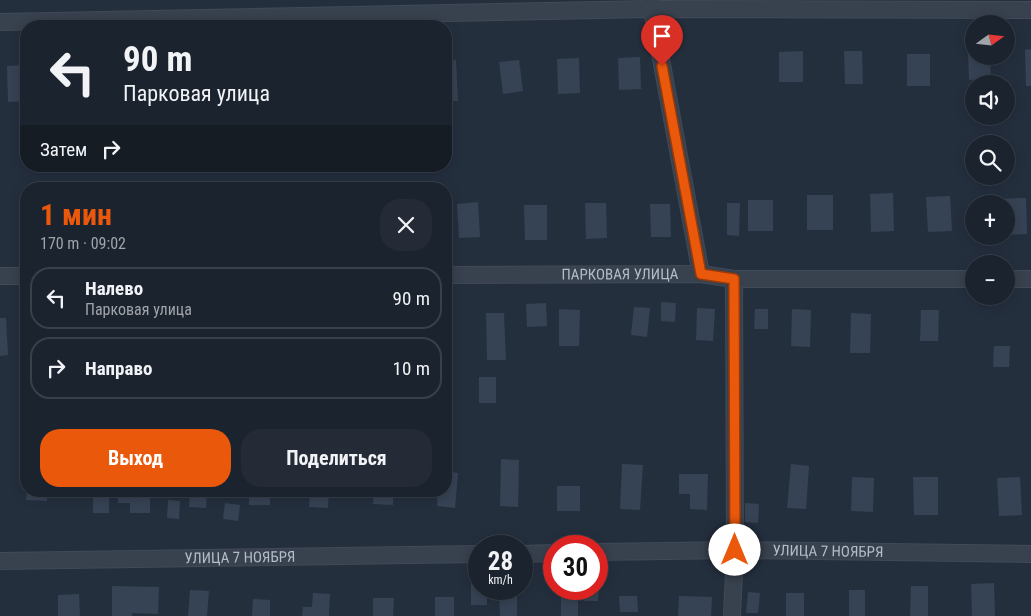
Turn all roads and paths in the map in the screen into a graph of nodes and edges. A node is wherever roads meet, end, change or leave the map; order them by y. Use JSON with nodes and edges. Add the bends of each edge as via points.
{"nodes":[{"id":1,"x":651,"y":5,"type":"edge"},
{"id":2,"x":1031,"y":10,"type":"edge"},
{"id":3,"x":77,"y":20,"type":"edge"},
{"id":4,"x":20,"y":21,"type":"edge"},
{"id":5,"x":0,"y":22,"type":"edge"},
{"id":6,"x":452,"y":274,"type":"edge"},
{"id":7,"x":701,"y":274,"type":"junction"},
{"id":8,"x":0,"y":276,"type":"edge"},
{"id":9,"x":20,"y":276,"type":"edge"},
{"id":10,"x":734,"y":279,"type":"junction"},
{"id":11,"x":965,"y":279,"type":"edge"},
{"id":12,"x":1015,"y":279,"type":"edge"},
{"id":13,"x":1031,"y":279,"type":"edge"},
{"id":14,"x":735,"y":550,"type":"junction"},
{"id":15,"x":608,"y":552,"type":"edge"},
{"id":16,"x":468,"y":554,"type":"edge"},
{"id":17,"x":1031,"y":554,"type":"edge"},
{"id":18,"x":0,"y":561,"type":"edge"},
{"id":19,"x":732,"y":616,"type":"edge"}],
"edges":[{"from":1,"to":2,"type":"street"},
{"from":1,"to":3,"type":"street"},
{"from":1,"to":7,"type":"street"},
{"from":4,"to":5,"type":"street"},
{"from":6,"to":7,"type":"street","name":"ПАРКОВАЯ УЛИЦА"},
{"from":7,"to":10,"type":"street","name":"ПАРКОВАЯ УЛИЦА"},
{"from":8,"to":9,"type":"street"},
{"from":10,"to":11,"type":"street","name":"ПАРКОВАЯ УЛИЦА"},
{"from":10,"to":14,"type":"street"},
{"from":12,"to":13,"type":"street"},
{"from":14,"to":15,"type":"street","name":"УЛИЦА 7 НОЯБРЯ"},
{"from":14,"to":17,"type":"street","name":"УЛИЦА 7 НОЯБРЯ"},
{"from":14,"to":19,"type":"street"},
{"from":16,"to":18,"type":"street","name":"УЛИЦА 7 НОЯБРЯ"}]}
